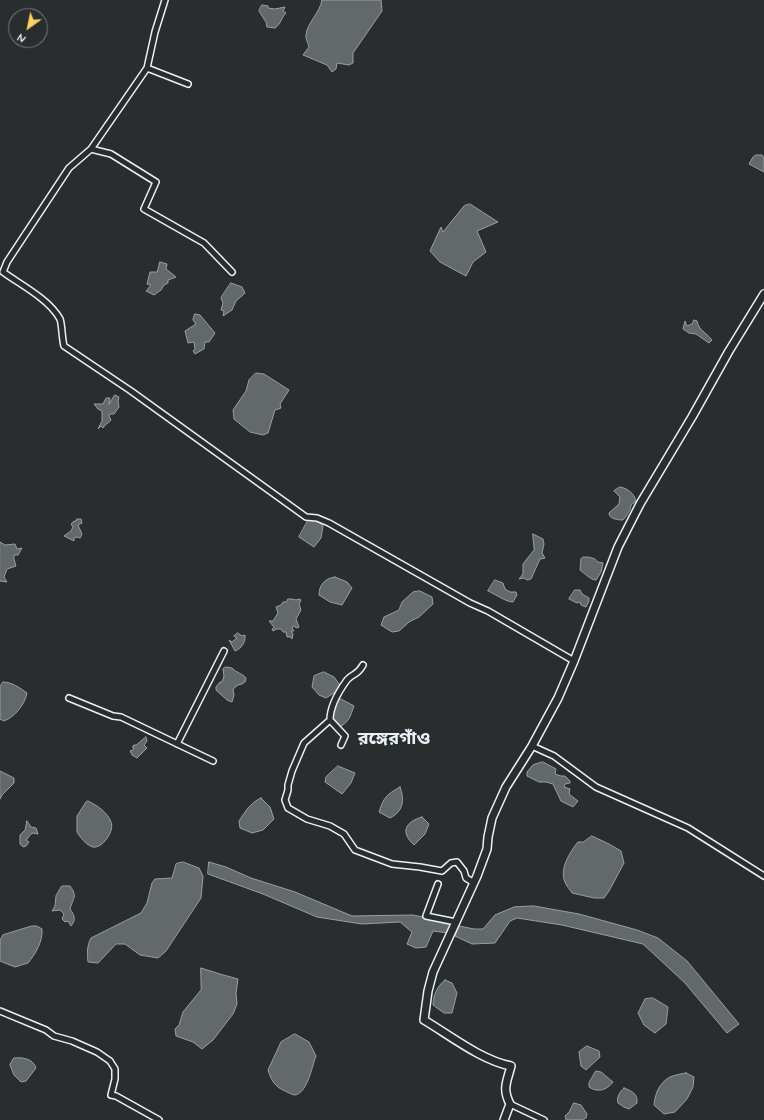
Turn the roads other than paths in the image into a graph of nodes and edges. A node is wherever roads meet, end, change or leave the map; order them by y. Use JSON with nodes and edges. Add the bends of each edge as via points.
{"nodes":[{"id":1,"x":166,"y":0,"type":"edge"},
{"id":2,"x":147,"y":68,"type":"junction"},
{"id":3,"x":188,"y":84,"type":"dead end"},
{"id":4,"x":91,"y":149,"type":"junction"},
{"id":5,"x":232,"y":272,"type":"dead end"},
{"id":6,"x":764,"y":294,"type":"edge"},
{"id":7,"x":224,"y":651,"type":"dead end"},
{"id":8,"x":574,"y":661,"type":"junction"},
{"id":9,"x":363,"y":665,"type":"dead end"},
{"id":10,"x":69,"y":698,"type":"dead end"},
{"id":11,"x":330,"y":720,"type":"junction"},
{"id":12,"x":177,"y":744,"type":"junction"},
{"id":13,"x":341,"y":745,"type":"dead end"},
{"id":14,"x":532,"y":746,"type":"junction"},
{"id":15,"x":214,"y":761,"type":"dead end"},
{"id":16,"x":764,"y":876,"type":"edge"},
{"id":17,"x":474,"y":882,"type":"junction"},
{"id":18,"x":438,"y":884,"type":"dead end"},
{"id":19,"x":456,"y":922,"type":"junction"},
{"id":20,"x":0,"y":1011,"type":"edge"},
{"id":21,"x":510,"y":1104,"type":"junction"},
{"id":22,"x":159,"y":1120,"type":"edge"},
{"id":23,"x":504,"y":1120,"type":"edge"},
{"id":24,"x":544,"y":1120,"type":"edge"}],
"edges":[{"from":1,"to":2,"type":"street"},
{"from":2,"to":3,"type":"street"},
{"from":2,"to":4,"type":"street"},
{"from":4,"to":5,"type":"street","via":[[111,154],[156,182],[144,210],[204,243]]},
{"from":4,"to":8,"type":"street","via":[[69,168],[3,270],[48,303],[60,320],[64,346],[306,517],[329,523]]},
{"from":6,"to":8,"type":"street","via":[[640,504],[618,547]]},
{"from":7,"to":12,"type":"street"},
{"from":8,"to":14,"type":"street","via":[[558,698]]},
{"from":9,"to":11,"type":"street","via":[[359,673],[348,678],[331,709]]},
{"from":10,"to":12,"type":"street","via":[[121,717]]},
{"from":11,"to":13,"type":"street","via":[[345,736]]},
{"from":11,"to":17,"type":"street","via":[[304,743],[288,785],[285,800],[288,808],[344,834],[355,850],[392,864],[442,871],[458,862],[466,878]]},
{"from":12,"to":15,"type":"street"},
{"from":14,"to":16,"type":"street","via":[[554,756],[596,787],[688,828]]},
{"from":14,"to":17,"type":"street","via":[[506,787],[492,818],[488,849]]},
{"from":17,"to":19,"type":"street"},
{"from":18,"to":19,"type":"street","via":[[426,916]]},
{"from":19,"to":21,"type":"street","via":[[433,972],[424,1020],[493,1060],[511,1066],[505,1088],[505,1095]]},
{"from":20,"to":22,"type":"street","via":[[46,1030],[54,1036],[97,1052],[110,1061],[115,1069],[111,1095]]},
{"from":21,"to":23,"type":"street"},
{"from":21,"to":24,"type":"street"}]}
